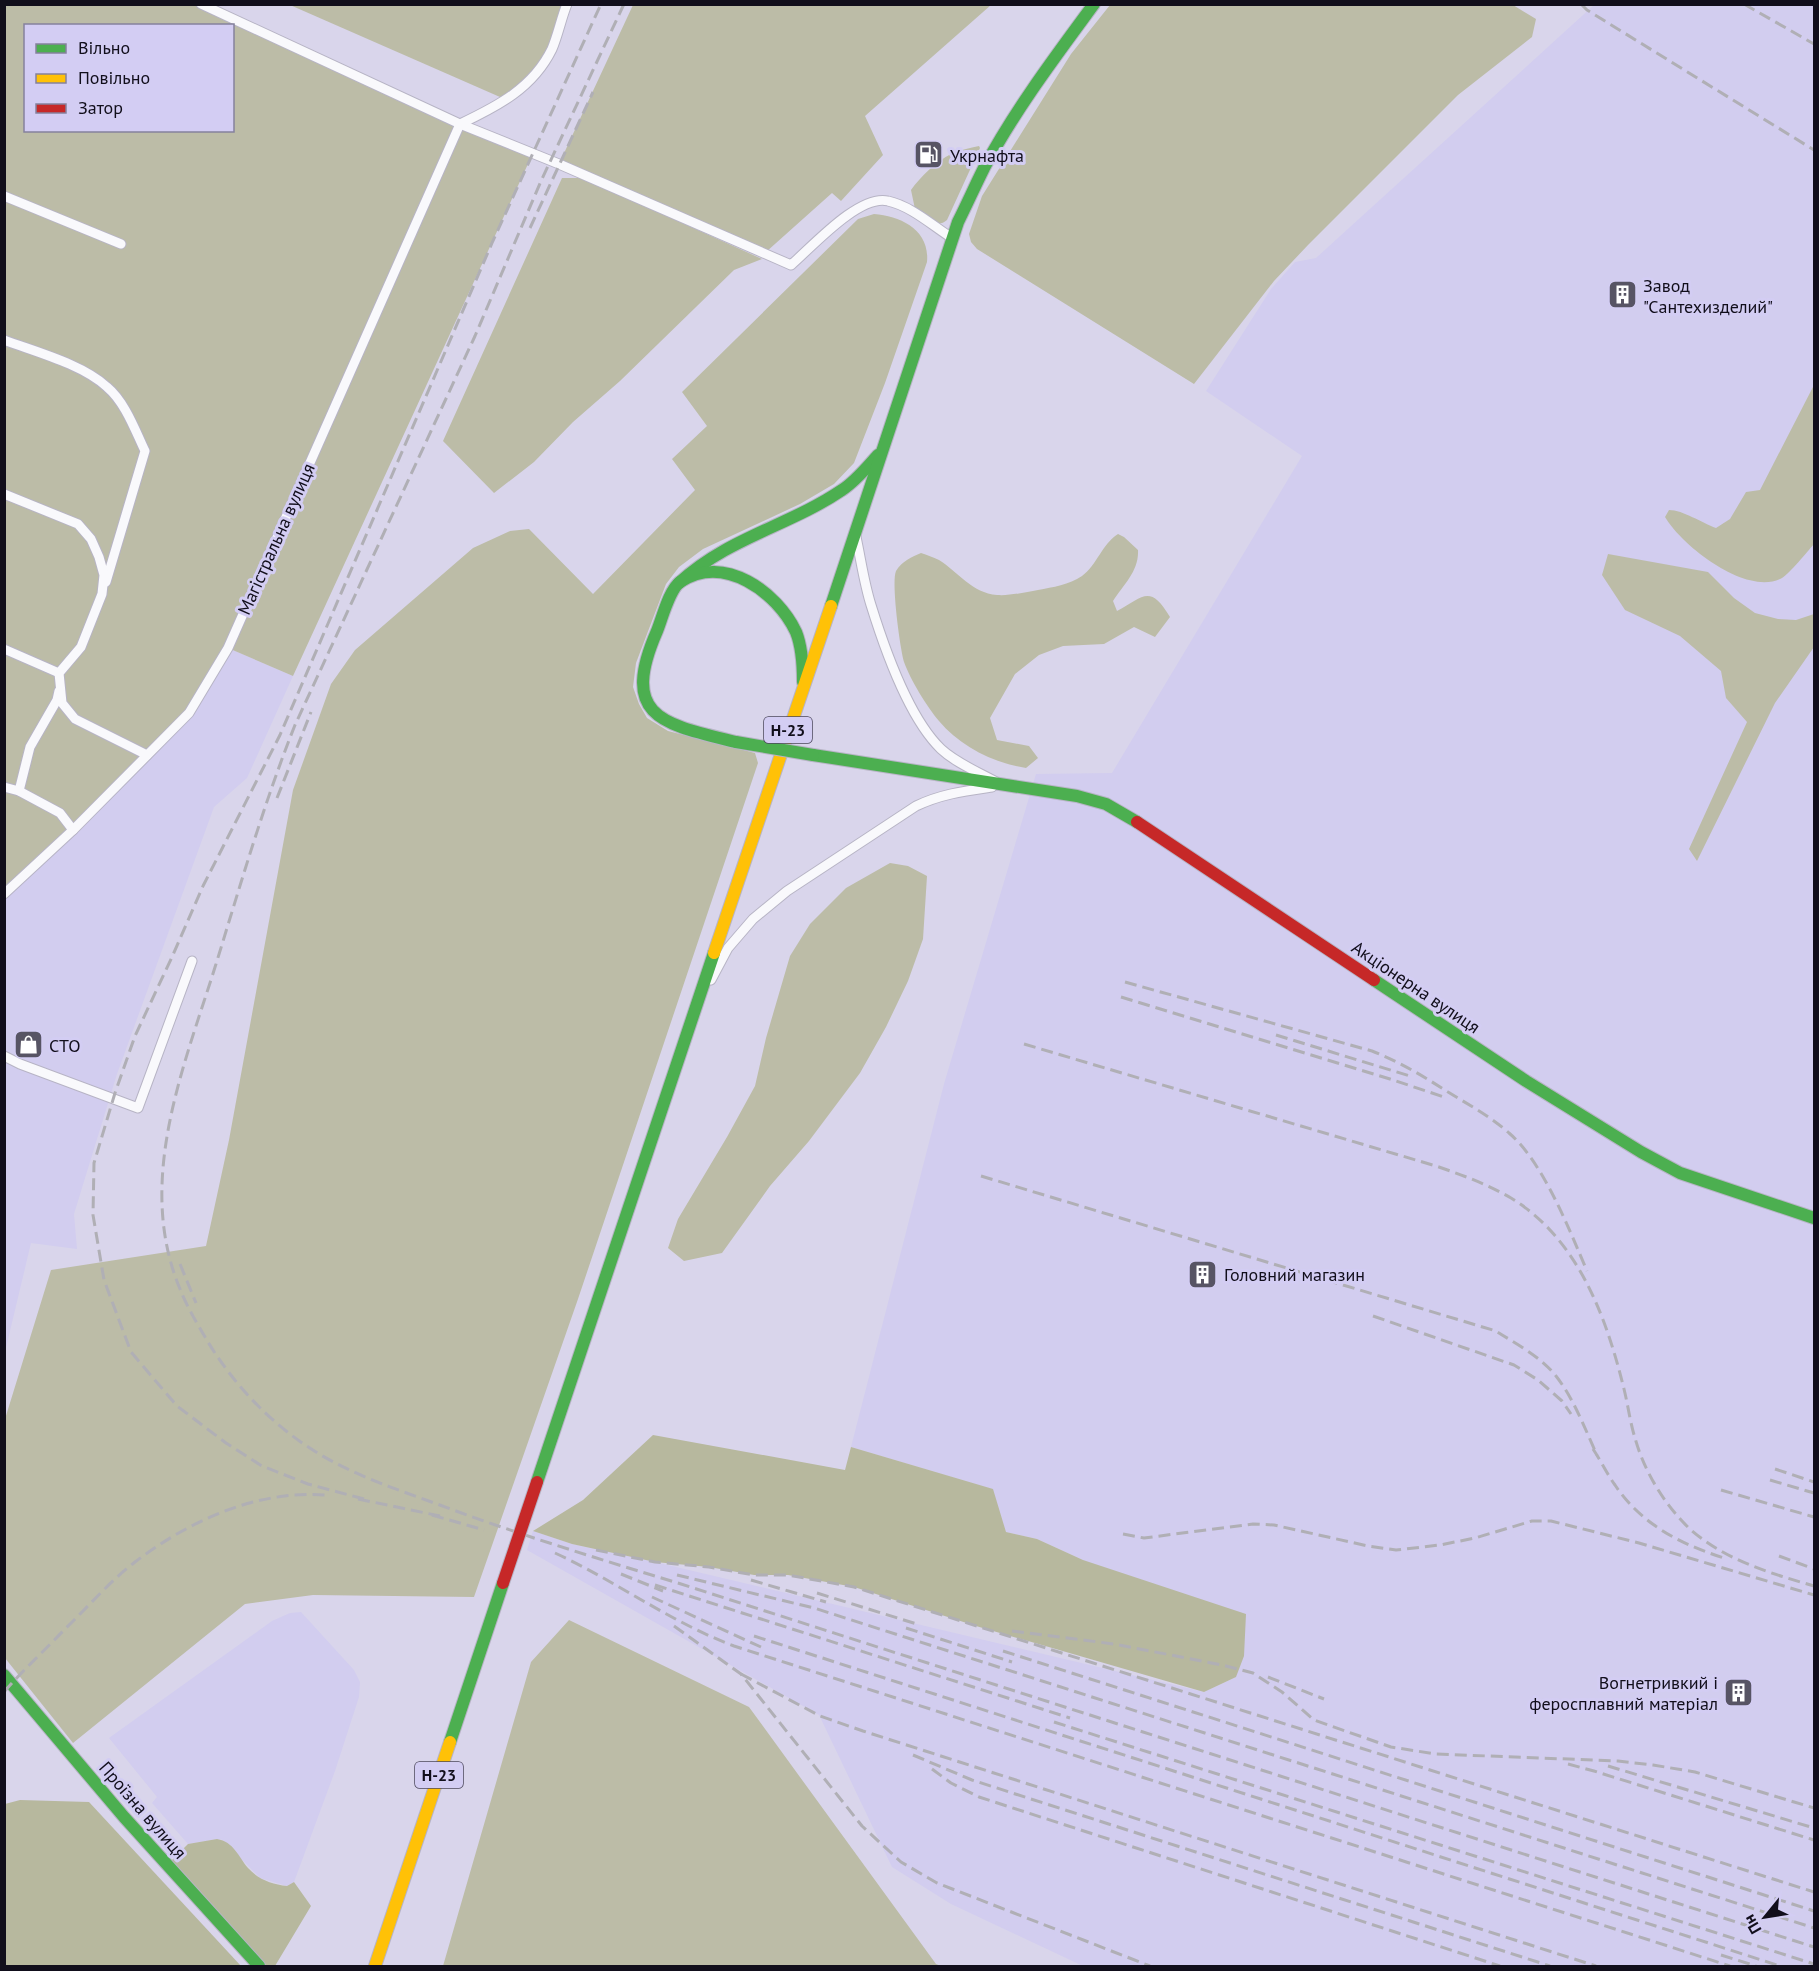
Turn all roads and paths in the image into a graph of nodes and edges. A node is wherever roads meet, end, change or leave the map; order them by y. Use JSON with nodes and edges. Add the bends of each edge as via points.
{"nodes":[{"id":1,"x":201,"y":4,"type":"edge"},
{"id":2,"x":567,"y":4,"type":"edge"},
{"id":3,"x":1095,"y":4,"type":"edge"},
{"id":4,"x":460,"y":124,"type":"junction"},
{"id":5,"x":4,"y":196,"type":"edge"},
{"id":6,"x":952,"y":238,"type":"junction"},
{"id":7,"x":121,"y":244,"type":"dead end"},
{"id":8,"x":4,"y":340,"type":"edge"},
{"id":9,"x":882,"y":451,"type":"junction"},
{"id":10,"x":4,"y":494,"type":"edge"},
{"id":11,"x":855,"y":534,"type":"junction"},
{"id":12,"x":679,"y":583,"type":"junction"},
{"id":13,"x":102,"y":594,"type":"junction"},
{"id":14,"x":4,"y":649,"type":"edge"},
{"id":15,"x":59,"y":673,"type":"junction"},
{"id":16,"x":803,"y":687,"type":"junction"},
{"id":17,"x":60,"y":689,"type":"junction"},
{"id":18,"x":147,"y":755,"type":"junction"},
{"id":19,"x":1004,"y":786,"type":"junction"},
{"id":20,"x":4,"y":787,"type":"edge"},
{"id":21,"x":19,"y":791,"type":"junction"},
{"id":22,"x":73,"y":830,"type":"junction"},
{"id":23,"x":4,"y":894,"type":"edge"},
{"id":24,"x":192,"y":961,"type":"dead end"},
{"id":25,"x":696,"y":1009,"type":"junction"},
{"id":26,"x":4,"y":1056,"type":"edge"},
{"id":27,"x":1815,"y":1218,"type":"edge"},
{"id":28,"x":4,"y":1675,"type":"edge"},
{"id":29,"x":259,"y":1966,"type":"edge"},
{"id":30,"x":375,"y":1966,"type":"edge"}],
"edges":[{"from":1,"to":4,"type":"street"},
{"from":2,"to":4,"type":"street","via":[[552,48],[527,84],[501,104]]},
{"from":3,"to":6,"type":"main road","number":"Н-23","via":[[1055,57],[997,147]]},
{"from":4,"to":6,"type":"street","via":[[791,265],[857,208],[879,200],[890,201]]},
{"from":4,"to":18,"type":"street","name":"Магістральна вулиця","via":[[228,648],[189,713]]},
{"from":5,"to":7,"type":"street"},
{"from":6,"to":9,"type":"main road","number":"Н-23"},
{"from":8,"to":13,"type":"street","via":[[80,370],[108,387],[145,451]]},
{"from":9,"to":11,"type":"main road","number":"Н-23"},
{"from":9,"to":12,"type":"main road","via":[[843,489],[717,553]]},
{"from":10,"to":13,"type":"street","via":[[78,524],[99,557],[104,576]]},
{"from":11,"to":16,"type":"main road","number":"Н-23"},
{"from":11,"to":19,"type":"street","via":[[870,604],[913,711],[942,750]]},
{"from":12,"to":16,"type":"main road","via":[[707,570],[717,570],[733,573],[766,594],[796,633],[803,661]]},
{"from":12,"to":19,"type":"main road","name":"Акціонерна вулиця","bridge":true,"via":[[641,675],[646,702],[668,722],[736,742]]},
{"from":13,"to":15,"type":"street","via":[[81,647]]},
{"from":14,"to":15,"type":"street"},
{"from":15,"to":17,"type":"street"},
{"from":16,"to":25,"type":"main road","number":"Н-23"},
{"from":17,"to":18,"type":"street","via":[[62,703],[75,719]]},
{"from":17,"to":21,"type":"street","via":[[30,747]]},
{"from":18,"to":22,"type":"street","name":"Магістральна вулиця"},
{"from":19,"to":25,"type":"street","via":[[935,797],[916,806],[787,891],[733,941]]},
{"from":19,"to":27,"type":"main road","name":"Акціонерна вулиця","via":[[1058,791],[1105,803],[1526,1081],[1641,1152],[1680,1173]]},
{"from":20,"to":21,"type":"street"},
{"from":21,"to":22,"type":"street","via":[[60,813]]},
{"from":22,"to":23,"type":"street","name":"Магістральна вулиця"},
{"from":24,"to":26,"type":"street","via":[[138,1108]]},
{"from":25,"to":30,"type":"main road","number":"Н-23","bridge":true},
{"from":28,"to":29,"type":"main road","name":"Проїзна вулиця","via":[[138,1833]]}]}
